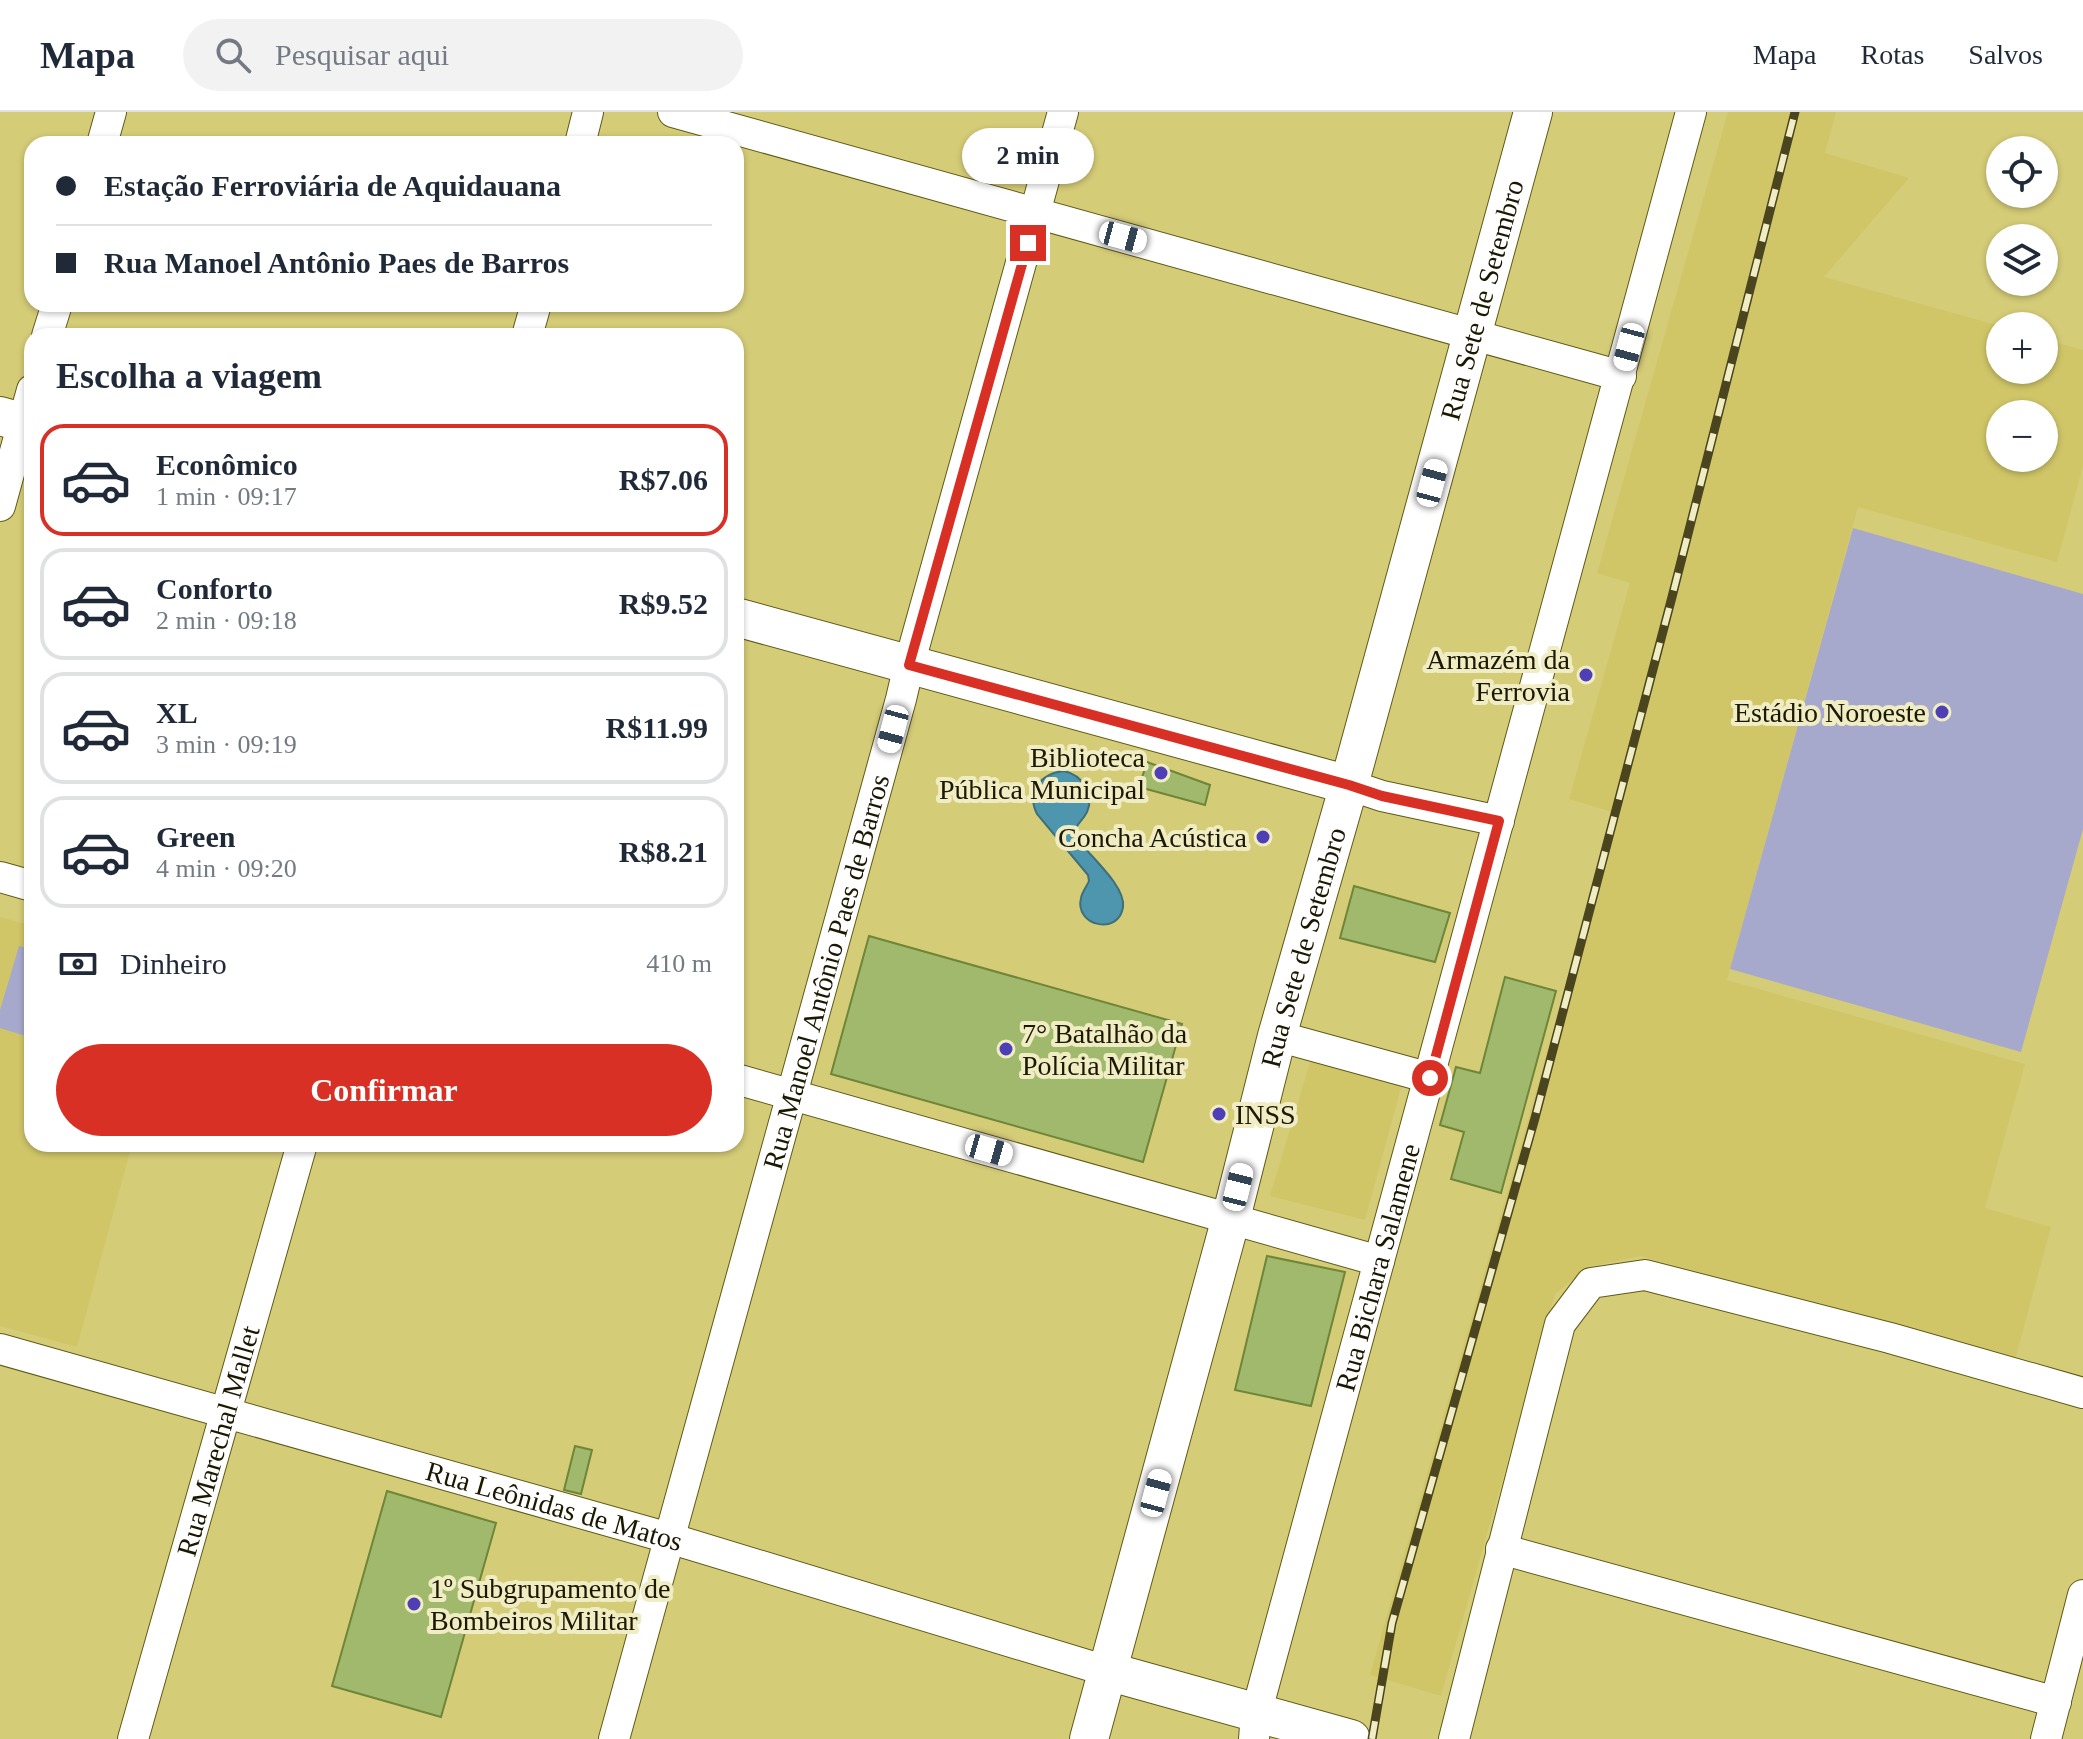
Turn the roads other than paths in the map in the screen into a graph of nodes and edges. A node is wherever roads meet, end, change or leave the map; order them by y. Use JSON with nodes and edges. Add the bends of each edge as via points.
{"nodes":[{"id":1,"x":111,"y":112,"type":"edge"},
{"id":2,"x":588,"y":112,"type":"edge"},
{"id":3,"x":673,"y":112,"type":"edge"},
{"id":4,"x":1063,"y":112,"type":"edge"},
{"id":5,"x":1533,"y":112,"type":"edge"},
{"id":6,"x":1691,"y":112,"type":"edge"},
{"id":7,"x":104,"y":136,"type":"edge"},
{"id":8,"x":582,"y":136,"type":"edge"},
{"id":9,"x":1036,"y":213,"type":"junction"},
{"id":10,"x":1472,"y":335,"type":"junction"},
{"id":11,"x":1621,"y":376,"type":"junction"},
{"id":12,"x":22,"y":414,"type":"edge"},
{"id":13,"x":0,"y":506,"type":"edge"},
{"id":14,"x":744,"y":619,"type":"edge"},
{"id":15,"x":909,"y":665,"type":"junction"},
{"id":16,"x":1349,"y":785,"type":"junction"},
{"id":17,"x":1499,"y":821,"type":"junction"},
{"id":18,"x":0,"y":877,"type":"edge"},
{"id":19,"x":24,"y":884,"type":"edge"},
{"id":20,"x":1277,"y":1036,"type":"junction"},
{"id":21,"x":1430,"y":1078,"type":"junction"},
{"id":22,"x":744,"y":1081,"type":"edge"},
{"id":23,"x":792,"y":1094,"type":"junction"},
{"id":24,"x":300,"y":1152,"type":"edge"},
{"id":25,"x":1231,"y":1218,"type":"junction"},
{"id":26,"x":1379,"y":1261,"type":"junction"},
{"id":27,"x":0,"y":1349,"type":"edge"},
{"id":28,"x":2083,"y":1393,"type":"edge"},
{"id":29,"x":227,"y":1412,"type":"junction"},
{"id":30,"x":669,"y":1538,"type":"junction"},
{"id":31,"x":1501,"y":1549,"type":"junction"},
{"id":32,"x":2083,"y":1595,"type":"edge"},
{"id":33,"x":1107,"y":1671,"type":"junction"},
{"id":34,"x":2056,"y":1702,"type":"junction"},
{"id":35,"x":1255,"y":1726,"type":"edge"},
{"id":36,"x":133,"y":1739,"type":"edge"},
{"id":37,"x":614,"y":1739,"type":"edge"},
{"id":38,"x":1089,"y":1739,"type":"edge"},
{"id":39,"x":1351,"y":1739,"type":"edge"},
{"id":40,"x":1454,"y":1739,"type":"edge"},
{"id":41,"x":2046,"y":1739,"type":"edge"}],
"edges":[{"from":1,"to":7,"type":"street"},
{"from":2,"to":8,"type":"street"},
{"from":3,"to":9,"type":"street"},
{"from":4,"to":9,"type":"street","name":"Rua Manoel Antônio Paes de Barros"},
{"from":5,"to":10,"type":"main road","name":"Rua Sete de Setembro"},
{"from":6,"to":11,"type":"street","name":"Rua Bichara Salamene"},
{"from":9,"to":10,"type":"street"},
{"from":9,"to":15,"type":"street","name":"Rua Manoel Antônio Paes de Barros"},
{"from":10,"to":11,"type":"street"},
{"from":10,"to":16,"type":"main road","name":"Rua Sete de Setembro"},
{"from":11,"to":17,"type":"street","name":"Rua Bichara Salamene"},
{"from":12,"to":13,"type":"street"},
{"from":14,"to":15,"type":"main road"},
{"from":15,"to":16,"type":"main road"},
{"from":15,"to":23,"type":"street","name":"Rua Manoel Antônio Paes de Barros"},
{"from":16,"to":17,"type":"street"},
{"from":16,"to":20,"type":"main road","name":"Rua Sete de Setembro"},
{"from":17,"to":21,"type":"street","name":"Rua Bichara Salamene"},
{"from":18,"to":19,"type":"street"},
{"from":20,"to":21,"type":"street"},
{"from":20,"to":25,"type":"main road","name":"Rua Sete de Setembro"},
{"from":21,"to":26,"type":"street","name":"Rua Bichara Salamene"},
{"from":22,"to":23,"type":"street"},
{"from":23,"to":25,"type":"street"},
{"from":23,"to":30,"type":"street","name":"Rua Manoel Antônio Paes de Barros"},
{"from":24,"to":29,"type":"street","name":"Rua Marechal Mallet"},
{"from":25,"to":26,"type":"street"},
{"from":25,"to":33,"type":"main road","name":"Rua Sete de Setembro"},
{"from":26,"to":35,"type":"street","name":"Rua Bichara Salamene"},
{"from":27,"to":29,"type":"street","name":"Rua Leônidas de Matos"},
{"from":28,"to":31,"type":"street","via":[[1645,1275],[1591,1283],[1560,1324]]},
{"from":29,"to":30,"type":"street","name":"Rua Leônidas de Matos"},
{"from":29,"to":36,"type":"street","name":"Rua Marechal Mallet"},
{"from":30,"to":33,"type":"street","name":"Rua Leônidas de Matos"},
{"from":30,"to":37,"type":"street","name":"Rua Manoel Antônio Paes de Barros"},
{"from":31,"to":34,"type":"street"},
{"from":31,"to":40,"type":"street"},
{"from":32,"to":34,"type":"street"},
{"from":33,"to":35,"type":"main road"},
{"from":33,"to":38,"type":"main road","name":"Rua Sete de Setembro"},
{"from":34,"to":41,"type":"street"},
{"from":35,"to":39,"type":"main road"}]}
